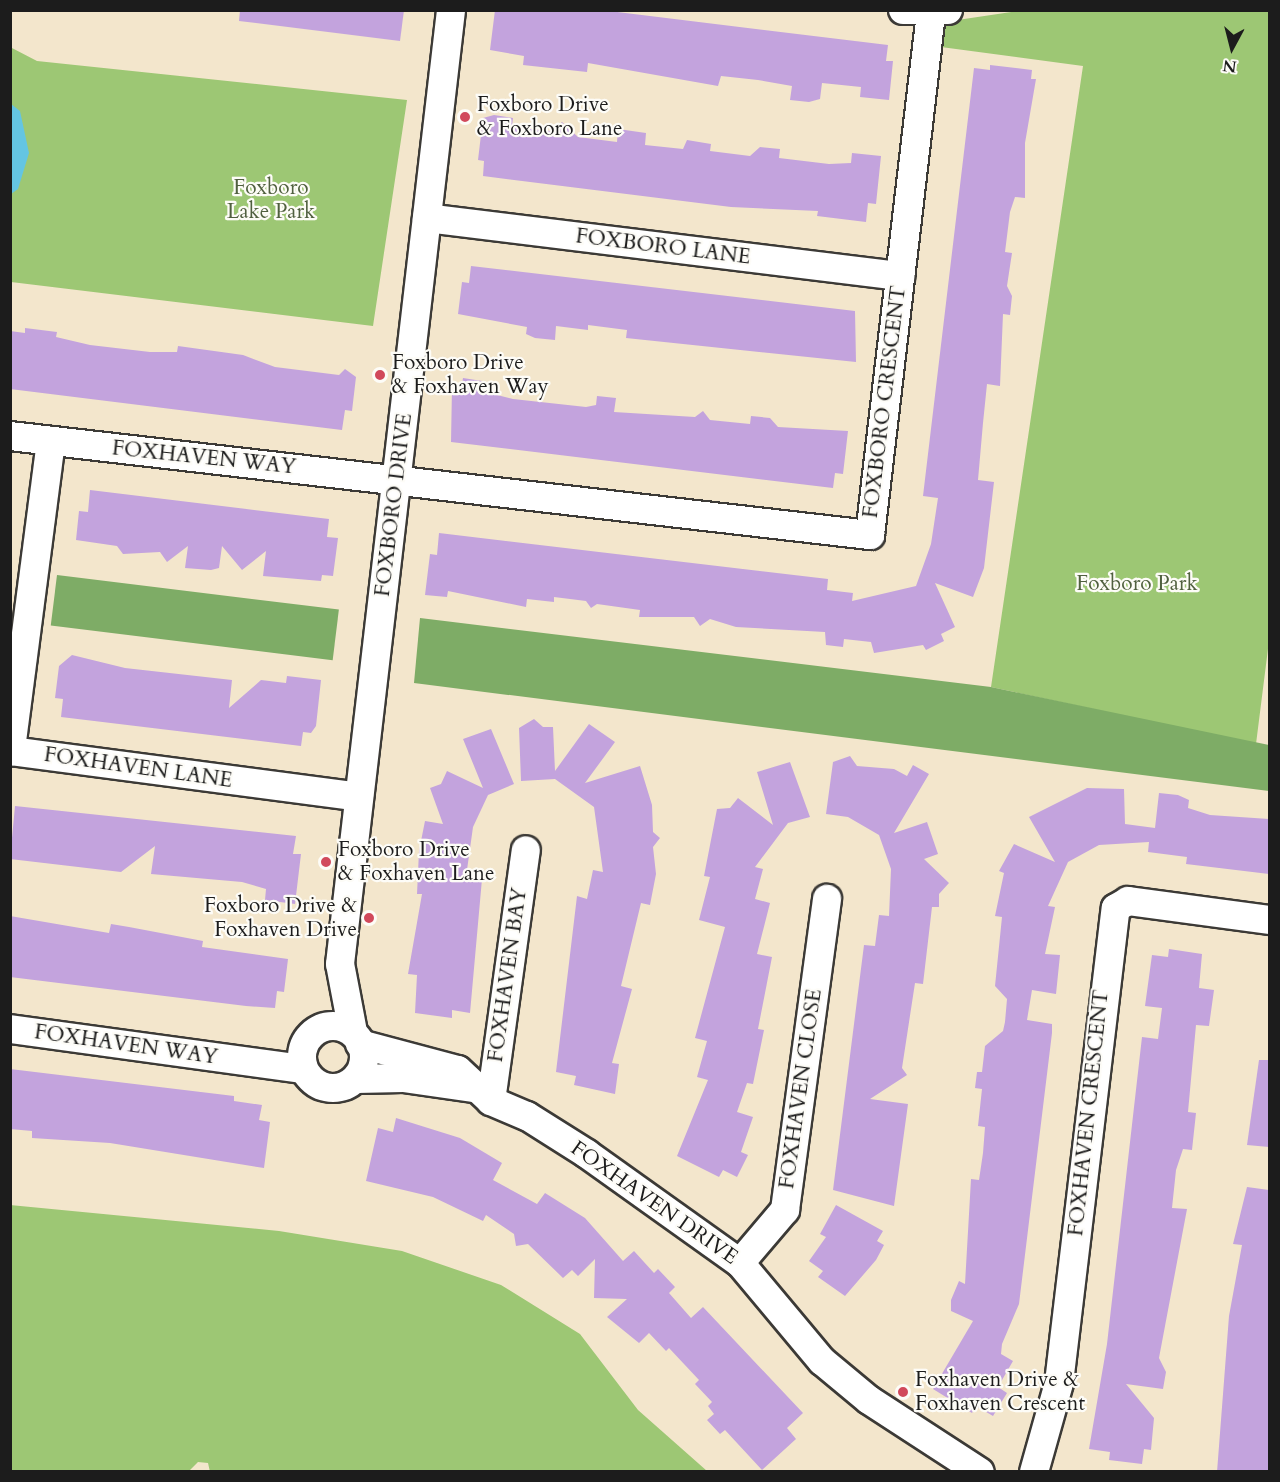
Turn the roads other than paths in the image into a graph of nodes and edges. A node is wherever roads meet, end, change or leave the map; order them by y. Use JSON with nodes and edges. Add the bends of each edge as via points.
{"nodes":[{"id":1,"x":451,"y":10,"type":"edge"},
{"id":2,"x":903,"y":10,"type":"edge"},
{"id":3,"x":939,"y":11,"type":"edge"},
{"id":4,"x":427,"y":218,"type":"junction"},
{"id":5,"x":900,"y":276,"type":"junction"},
{"id":6,"x":10,"y":436,"type":"edge"},
{"id":7,"x":51,"y":441,"type":"junction"},
{"id":8,"x":398,"y":479,"type":"junction"},
{"id":9,"x":359,"y":797,"type":"junction"},
{"id":10,"x":525,"y":850,"type":"dead end"},
{"id":11,"x":827,"y":899,"type":"dead end"},
{"id":12,"x":1269,"y":920,"type":"edge"},
{"id":13,"x":340,"y":964,"type":"junction"},
{"id":14,"x":10,"y":1029,"type":"edge"},
{"id":15,"x":312,"y":1034,"type":"junction"},
{"id":16,"x":357,"y":1038,"type":"junction"},
{"id":17,"x":242,"y":1062,"type":"junction"},
{"id":18,"x":303,"y":1069,"type":"junction"},
{"id":19,"x":357,"y":1079,"type":"junction"},
{"id":20,"x":485,"y":1095,"type":"junction"},
{"id":21,"x":740,"y":1263,"type":"junction"},
{"id":22,"x":980,"y":1472,"type":"edge"},
{"id":23,"x":1034,"y":1472,"type":"edge"}],
"edges":[{"from":1,"to":4,"type":"street","name":"FOXBORO DRIVE"},
{"from":2,"to":3,"type":"street"},
{"from":3,"to":5,"type":"street","name":"FOXBORO CRESCENT"},
{"from":4,"to":5,"type":"street","name":"FOXBORO LANE"},
{"from":4,"to":8,"type":"street","name":"FOXBORO DRIVE"},
{"from":5,"to":8,"type":"street","name":"FOXBORO CRESCENT","via":[[870,535]]},
{"from":6,"to":7,"type":"street","name":"FOXHAVEN WAY"},
{"from":7,"to":8,"type":"street","name":"FOXHAVEN WAY"},
{"from":7,"to":9,"type":"street","name":"FOXHAVEN LANE","via":[[11,751]]},
{"from":8,"to":9,"type":"street","name":"FOXBORO DRIVE"},
{"from":9,"to":13,"type":"street","name":"FOXBORO DRIVE"},
{"from":10,"to":20,"type":"street","name":"FOXHAVEN BAY"},
{"from":11,"to":21,"type":"street","name":"FOXHAVEN CLOSE","via":[[785,1210]]},
{"from":12,"to":23,"type":"street","name":"FOXHAVEN CRESCENT","via":[[1128,901],[1116,908],[1059,1383]]},
{"from":13,"to":15,"type":"street","name":"FOXBORO DRIVE"},
{"from":13,"to":16,"type":"street","name":"FOXBORO DRIVE"},
{"from":14,"to":17,"type":"street","name":"FOXHAVEN WAY"},
{"from":15,"to":16,"type":"street"},
{"from":15,"to":17,"type":"street","name":"FOXHAVEN WAY"},
{"from":15,"to":18,"type":"street"},
{"from":16,"to":19,"type":"street"},
{"from":16,"to":20,"type":"street","name":"FOXHAVEN DRIVE","via":[[458,1070]]},
{"from":17,"to":18,"type":"street","name":"FOXHAVEN WAY"},
{"from":18,"to":19,"type":"street","via":[[331,1089],[344,1090]]},
{"from":19,"to":20,"type":"street","name":"FOXHAVEN DRIVE","via":[[403,1078]]},
{"from":20,"to":21,"type":"street","name":"FOXHAVEN DRIVE","via":[[527,1116],[586,1154]]},
{"from":21,"to":22,"type":"street","name":"FOXHAVEN DRIVE","via":[[822,1360],[917,1434]]}]}
